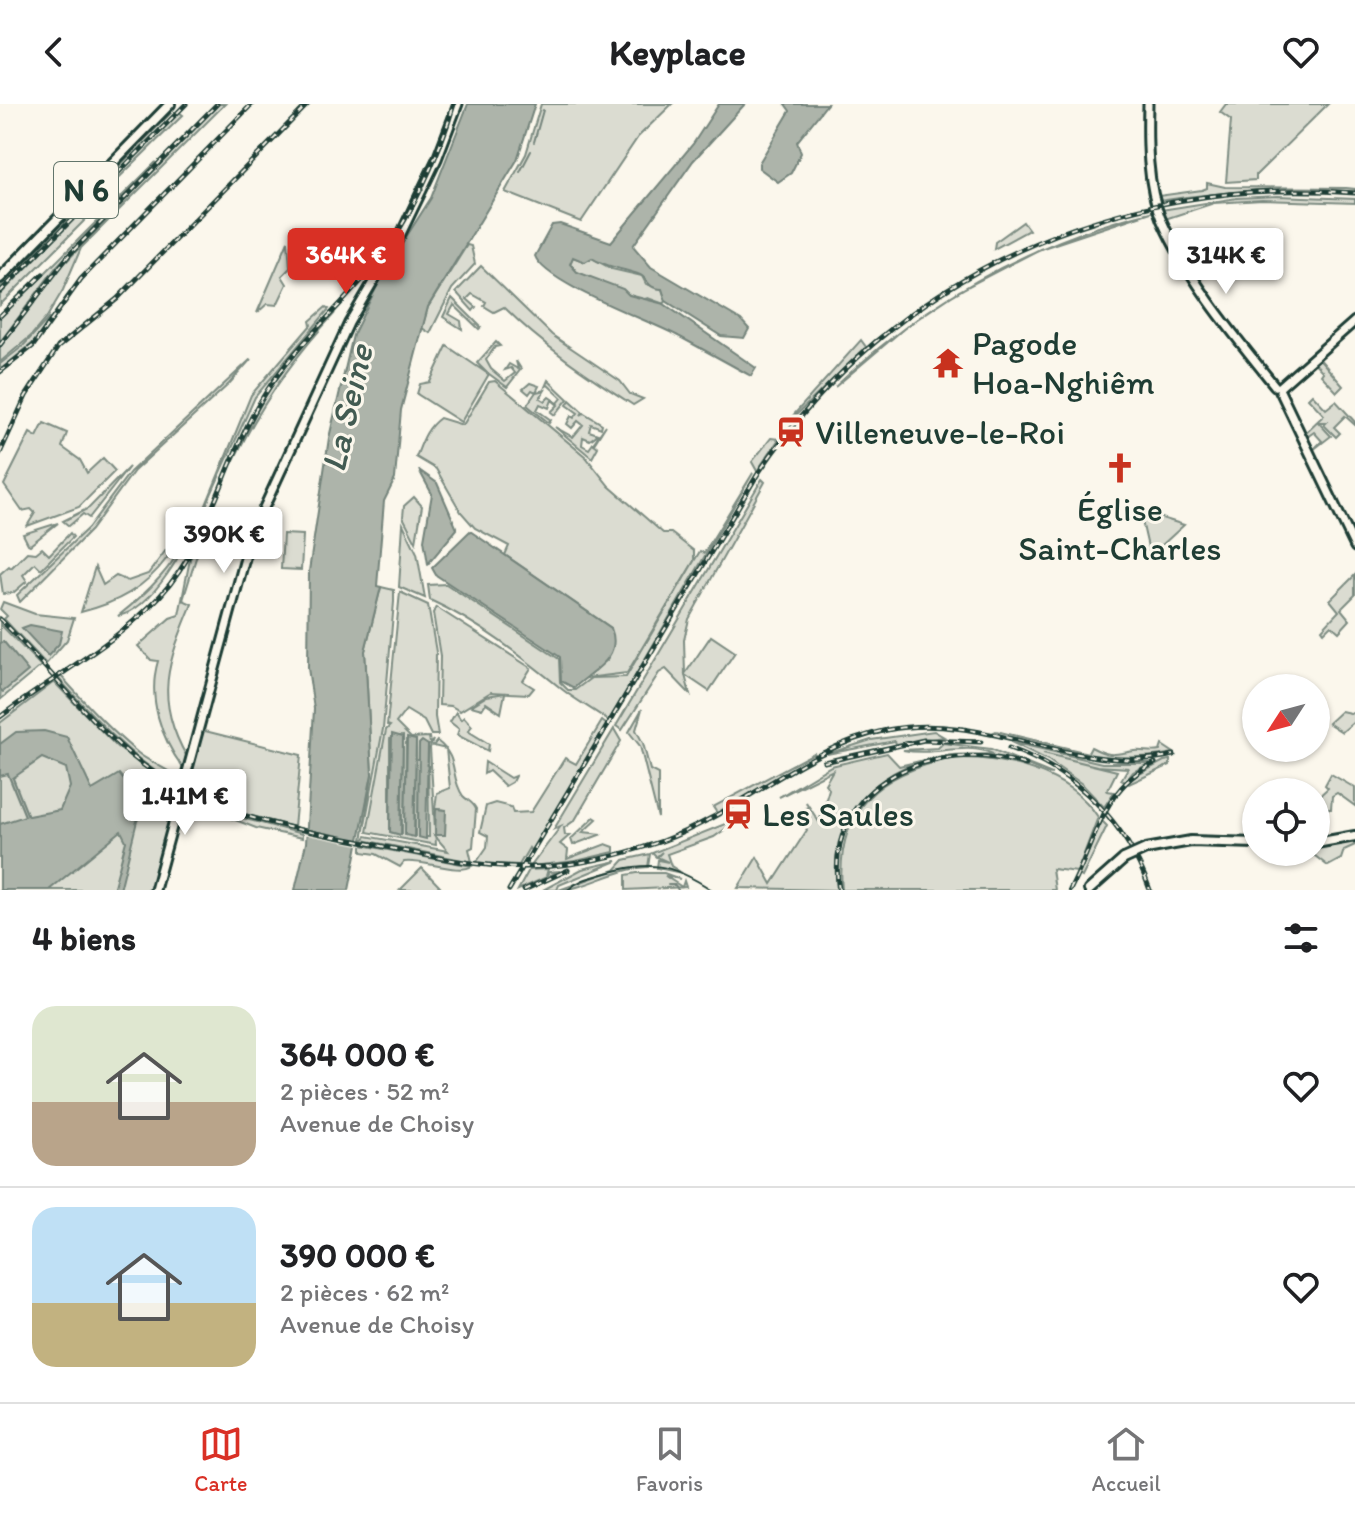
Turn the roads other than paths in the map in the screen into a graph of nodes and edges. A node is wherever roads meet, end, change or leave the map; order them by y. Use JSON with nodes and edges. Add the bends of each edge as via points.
{"nodes":[{"id":1,"x":167,"y":104,"type":"edge"},
{"id":2,"x":458,"y":104,"type":"edge"},
{"id":3,"x":1146,"y":104,"type":"edge"},
{"id":4,"x":0,"y":275,"type":"edge"},
{"id":5,"x":1355,"y":321,"type":"edge"},
{"id":6,"x":1278,"y":388,"type":"junction"},
{"id":7,"x":1355,"y":547,"type":"edge"},
{"id":8,"x":1355,"y":836,"type":"edge"},
{"id":9,"x":1330,"y":840,"type":"edge"},
{"id":10,"x":1242,"y":843,"type":"edge"},
{"id":11,"x":155,"y":890,"type":"edge"},
{"id":12,"x":1089,"y":890,"type":"edge"}],
"edges":[{"from":1,"to":4,"type":"main road","number":"N 6"},
{"from":2,"to":11,"type":"main road","via":[[437,159],[347,327],[251,536]]},
{"from":3,"to":6,"type":"main road","via":[[1149,160],[1161,218],[1226,325]]},
{"from":5,"to":6,"type":"main road"},
{"from":6,"to":7,"type":"main road"},
{"from":8,"to":9,"type":"main road"},
{"from":10,"to":12,"type":"main road","bridge":true,"via":[[1146,849],[1124,859]]}]}
